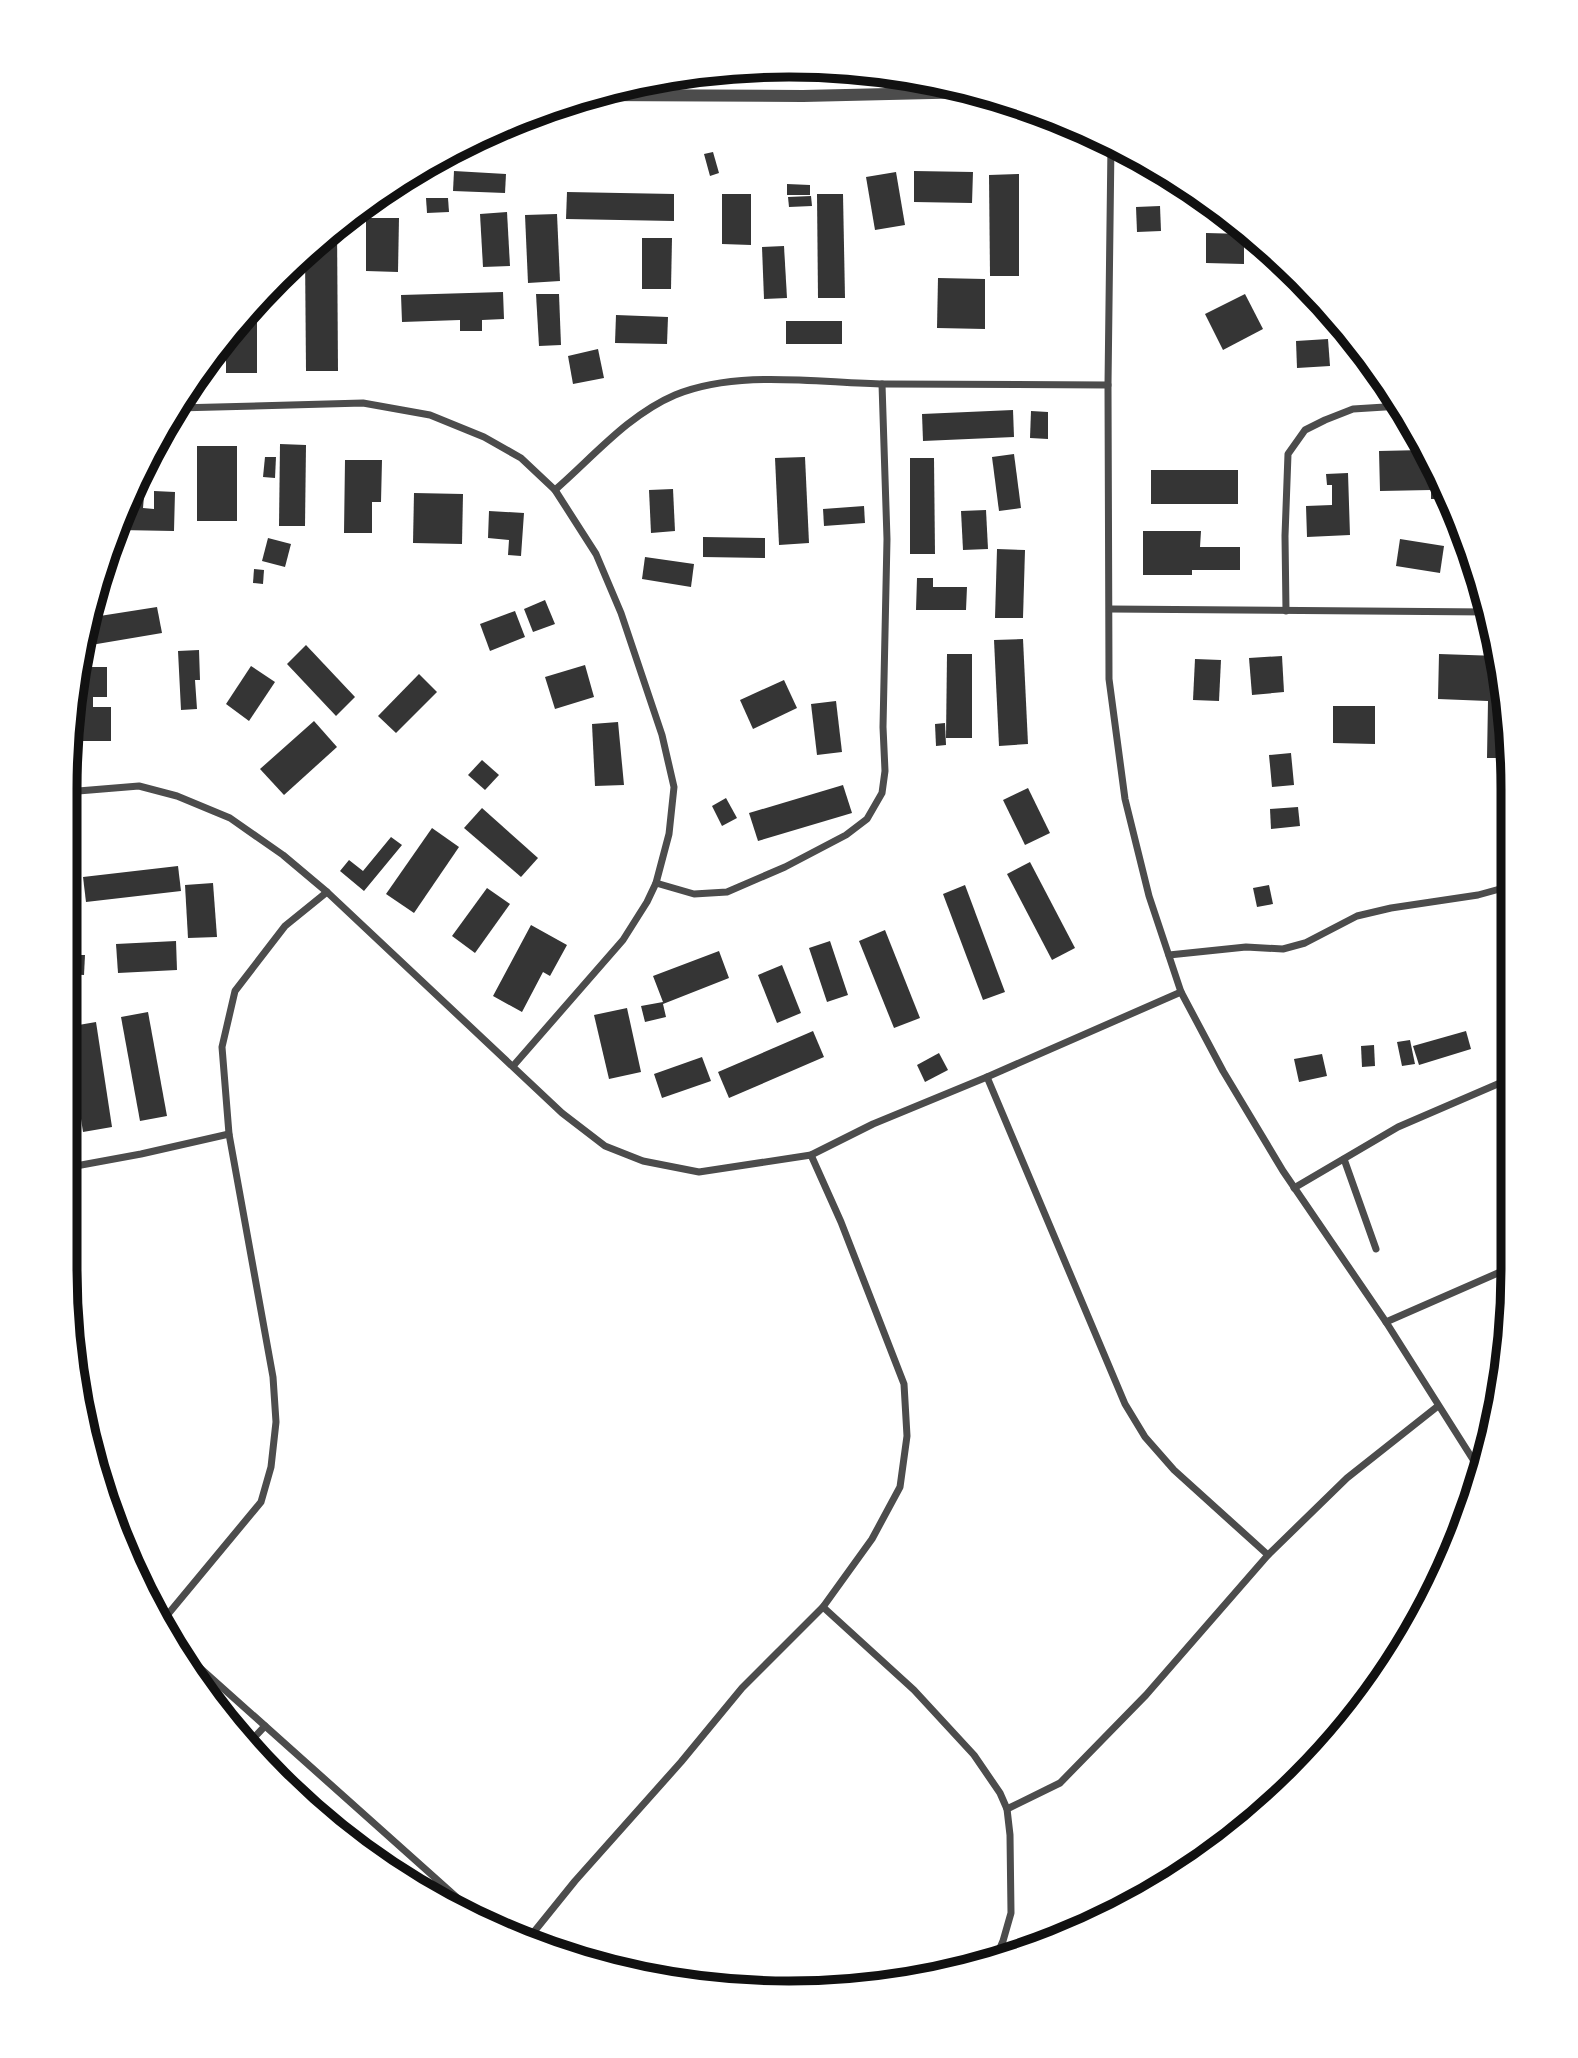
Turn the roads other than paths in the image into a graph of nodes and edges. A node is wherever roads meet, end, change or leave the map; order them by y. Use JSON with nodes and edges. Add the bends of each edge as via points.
{"nodes":[{"id":1,"x":937,"y":93,"type":"edge"},
{"id":2,"x":631,"y":95,"type":"edge"},
{"id":3,"x":1111,"y":154,"type":"edge"},
{"id":4,"x":883,"y":384,"type":"junction"},
{"id":5,"x":1108,"y":385,"type":"junction"},
{"id":6,"x":1390,"y":407,"type":"edge"},
{"id":7,"x":188,"y":408,"type":"edge"},
{"id":8,"x":555,"y":490,"type":"junction"},
{"id":9,"x":1110,"y":609,"type":"junction"},
{"id":10,"x":1286,"y":611,"type":"junction"},
{"id":11,"x":1479,"y":612,"type":"edge"},
{"id":12,"x":77,"y":791,"type":"edge"},
{"id":13,"x":656,"y":883,"type":"junction"},
{"id":14,"x":1501,"y":889,"type":"edge"},
{"id":15,"x":327,"y":892,"type":"junction"},
{"id":16,"x":1169,"y":956,"type":"junction"},
{"id":17,"x":1181,"y":992,"type":"junction"},
{"id":18,"x":514,"y":1065,"type":"junction"},
{"id":19,"x":987,"y":1077,"type":"junction"},
{"id":20,"x":1501,"y":1083,"type":"edge"},
{"id":21,"x":229,"y":1134,"type":"junction"},
{"id":22,"x":811,"y":1155,"type":"junction"},
{"id":23,"x":1344,"y":1159,"type":"junction"},
{"id":24,"x":77,"y":1166,"type":"edge"},
{"id":25,"x":1294,"y":1188,"type":"junction"},
{"id":26,"x":1377,"y":1249,"type":"dead end"},
{"id":27,"x":1501,"y":1272,"type":"edge"},
{"id":28,"x":1386,"y":1322,"type":"junction"},
{"id":29,"x":1438,"y":1406,"type":"junction"},
{"id":30,"x":1474,"y":1462,"type":"edge"},
{"id":31,"x":1268,"y":1555,"type":"junction"},
{"id":32,"x":823,"y":1607,"type":"junction"},
{"id":33,"x":167,"y":1615,"type":"edge"},
{"id":34,"x":199,"y":1667,"type":"edge"},
{"id":35,"x":265,"y":1726,"type":"junction"},
{"id":36,"x":254,"y":1738,"type":"edge"},
{"id":37,"x":1007,"y":1809,"type":"junction"},
{"id":38,"x":461,"y":1901,"type":"edge"},
{"id":39,"x":533,"y":1933,"type":"edge"},
{"id":40,"x":1000,"y":1949,"type":"edge"}],
"edges":[{"from":1,"to":2,"type":"street"},
{"from":3,"to":5,"type":"street"},
{"from":4,"to":5,"type":"street"},
{"from":4,"to":8,"type":"street","via":[[711,383],[633,418]]},
{"from":4,"to":13,"type":"street","via":[[887,539],[882,793],[867,819],[846,835],[727,892],[694,894]]},
{"from":5,"to":9,"type":"street"},
{"from":6,"to":10,"type":"street","via":[[1353,409],[1325,419],[1305,430],[1288,454]]},
{"from":7,"to":8,"type":"street","via":[[363,403],[430,415],[521,458]]},
{"from":8,"to":13,"type":"street","via":[[596,554],[621,612],[662,735],[674,787],[669,834]]},
{"from":9,"to":10,"type":"street"},
{"from":9,"to":16,"type":"street","via":[[1109,680],[1125,799]]},
{"from":10,"to":11,"type":"street"},
{"from":12,"to":15,"type":"street","via":[[139,786],[177,796],[230,818]]},
{"from":13,"to":18,"type":"street","via":[[623,940]]},
{"from":14,"to":16,"type":"street","via":[[1357,916],[1283,950],[1246,947]]},
{"from":15,"to":18,"type":"street"},
{"from":15,"to":21,"type":"street","via":[[285,926],[235,991],[222,1047]]},
{"from":16,"to":17,"type":"street"},
{"from":17,"to":19,"type":"street"},
{"from":17,"to":25,"type":"street"},
{"from":18,"to":22,"type":"street","via":[[562,1113],[605,1146],[643,1161],[699,1172]]},
{"from":19,"to":22,"type":"street"},
{"from":19,"to":31,"type":"street","via":[[1125,1404],[1145,1437],[1174,1470]]},
{"from":20,"to":23,"type":"street","via":[[1398,1128]]},
{"from":21,"to":24,"type":"street"},
{"from":21,"to":33,"type":"street","via":[[273,1377],[276,1422],[271,1467],[261,1502]]},
{"from":22,"to":32,"type":"street","via":[[904,1384],[907,1436],[900,1487],[872,1539]]},
{"from":23,"to":25,"type":"street"},
{"from":23,"to":26,"type":"street"},
{"from":25,"to":28,"type":"street"},
{"from":27,"to":28,"type":"street"},
{"from":28,"to":29,"type":"street"},
{"from":29,"to":30,"type":"street"},
{"from":29,"to":31,"type":"street","via":[[1347,1478]]},
{"from":31,"to":37,"type":"street","via":[[1146,1695],[1060,1783]]},
{"from":32,"to":37,"type":"street","via":[[914,1690],[974,1755]]},
{"from":32,"to":39,"type":"street","via":[[742,1688]]},
{"from":34,"to":35,"type":"street"},
{"from":35,"to":36,"type":"street"},
{"from":35,"to":38,"type":"street"},
{"from":37,"to":40,"type":"street","via":[[1011,1913]]}]}
